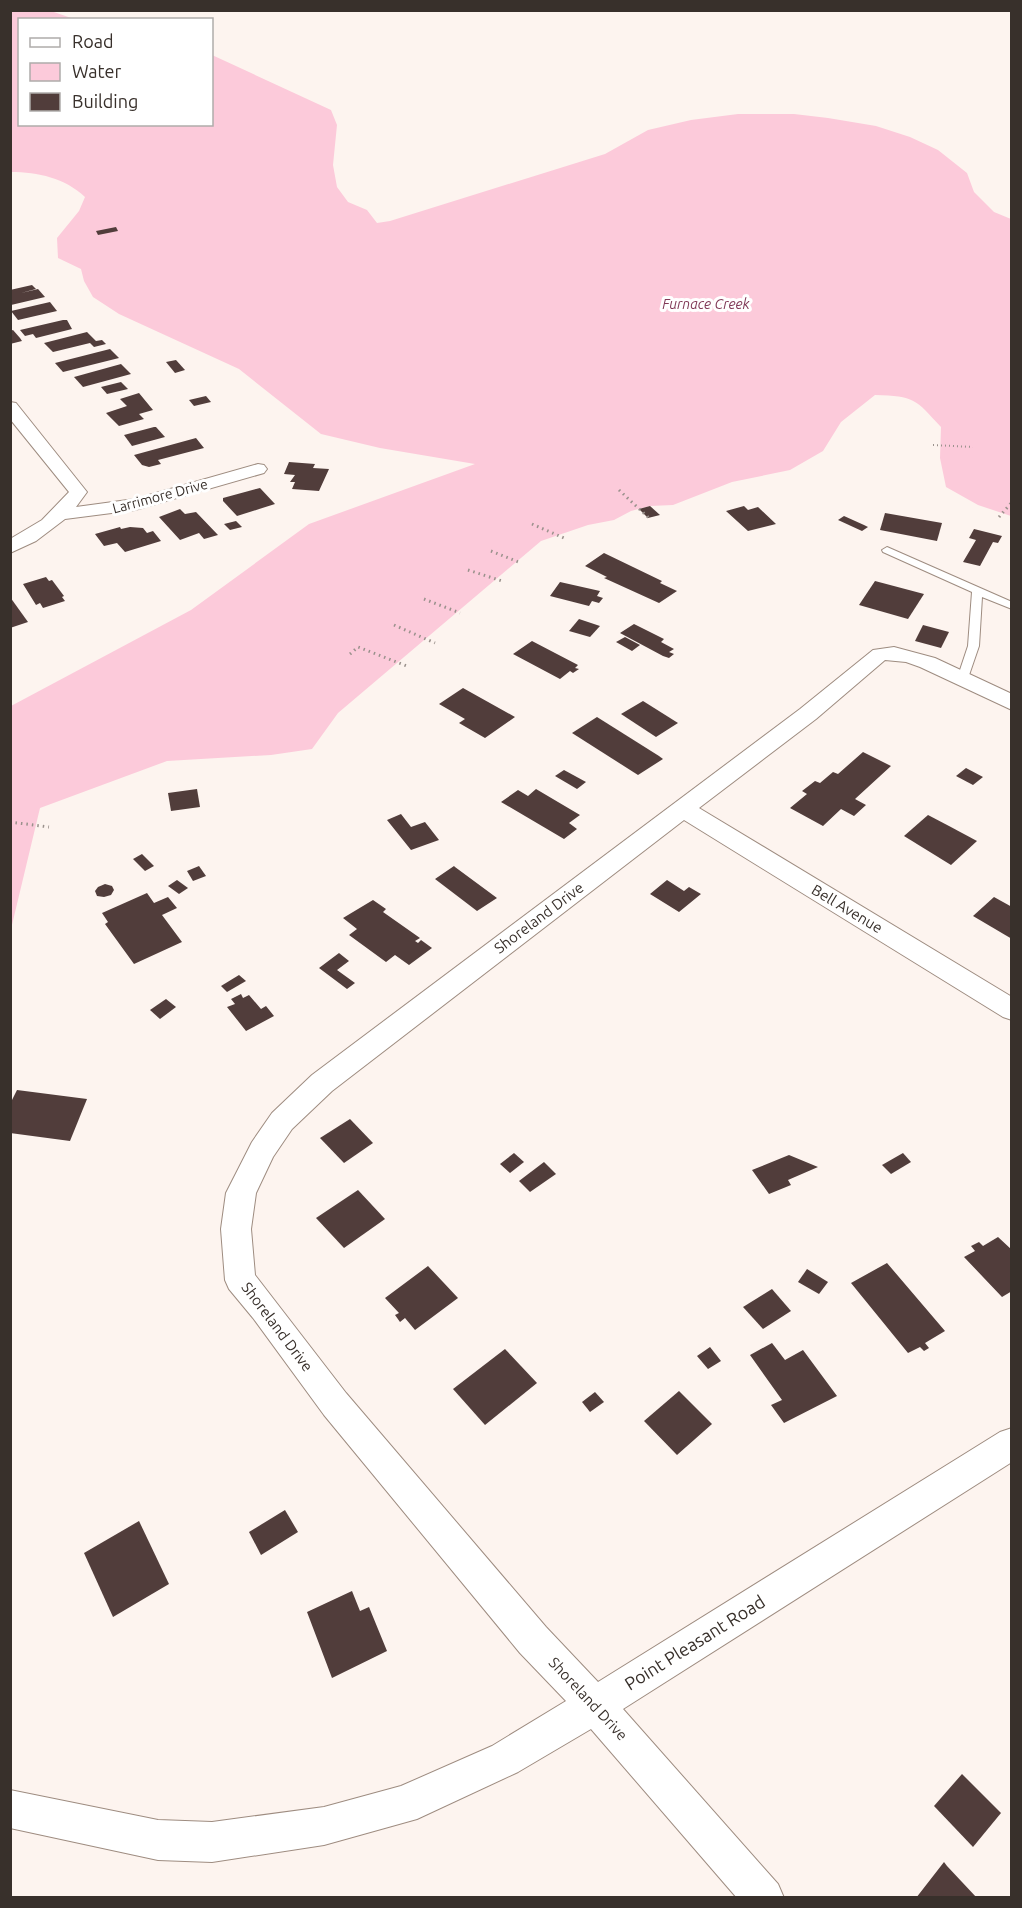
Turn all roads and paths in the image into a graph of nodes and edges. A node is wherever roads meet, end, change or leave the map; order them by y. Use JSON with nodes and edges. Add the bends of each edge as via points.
{"nodes":[{"id":1,"x":10,"y":407,"type":"edge"},
{"id":2,"x":933,"y":445,"type":"dead end"},
{"id":3,"x":973,"y":447,"type":"dead end"},
{"id":4,"x":258,"y":469,"type":"dead end"},
{"id":5,"x":619,"y":490,"type":"dead end"},
{"id":6,"x":1011,"y":502,"type":"edge"},
{"id":7,"x":60,"y":514,"type":"junction"},
{"id":8,"x":649,"y":518,"type":"dead end"},
{"id":9,"x":999,"y":518,"type":"dead end"},
{"id":10,"x":532,"y":524,"type":"dead end"},
{"id":11,"x":564,"y":538,"type":"dead end"},
{"id":12,"x":10,"y":547,"type":"edge"},
{"id":13,"x":887,"y":550,"type":"dead end"},
{"id":14,"x":490,"y":551,"type":"dead end"},
{"id":15,"x":521,"y":563,"type":"dead end"},
{"id":16,"x":468,"y":570,"type":"dead end"},
{"id":17,"x":502,"y":581,"type":"dead end"},
{"id":18,"x":977,"y":591,"type":"junction"},
{"id":19,"x":424,"y":599,"type":"dead end"},
{"id":20,"x":1011,"y":606,"type":"edge"},
{"id":21,"x":460,"y":613,"type":"dead end"},
{"id":22,"x":394,"y":625,"type":"dead end"},
{"id":23,"x":435,"y":643,"type":"dead end"},
{"id":24,"x":350,"y":654,"type":"dead end"},
{"id":25,"x":407,"y":666,"type":"dead end"},
{"id":26,"x":963,"y":679,"type":"junction"},
{"id":27,"x":1011,"y":703,"type":"edge"},
{"id":28,"x":683,"y":809,"type":"junction"},
{"id":29,"x":10,"y":822,"type":"edge"},
{"id":30,"x":49,"y":827,"type":"dead end"},
{"id":31,"x":1011,"y":1010,"type":"edge"},
{"id":32,"x":1011,"y":1443,"type":"edge"},
{"id":33,"x":596,"y":1705,"type":"junction"},
{"id":34,"x":10,"y":1809,"type":"edge"},
{"id":35,"x":765,"y":1898,"type":"edge"}],
"edges":[{"from":1,"to":7,"type":"street","via":[[78,492]]},
{"from":2,"to":3,"type":"path"},
{"from":4,"to":7,"type":"street","name":"Larrimore Drive","via":[[128,507]]},
{"from":5,"to":8,"type":"path"},
{"from":6,"to":9,"type":"path"},
{"from":7,"to":12,"type":"street"},
{"from":10,"to":11,"type":"path"},
{"from":13,"to":18,"type":"lane"},
{"from":14,"to":15,"type":"path"},
{"from":16,"to":17,"type":"path"},
{"from":18,"to":20,"type":"lane"},
{"from":18,"to":26,"type":"lane","via":[[977,630],[973,655]]},
{"from":19,"to":21,"type":"path"},
{"from":22,"to":23,"type":"path"},
{"from":24,"to":25,"type":"path","via":[[358,647]]},
{"from":26,"to":27,"type":"street"},
{"from":26,"to":28,"type":"street","name":"Shoreland Drive","via":[[930,663],[892,652],[880,654]]},
{"from":28,"to":31,"type":"street","name":"Bell Avenue"},
{"from":28,"to":33,"type":"street","name":"Shoreland Drive","via":[[322,1083],[282,1122],[262,1149],[241,1193],[236,1229],[240,1280],[335,1404],[532,1640]]},
{"from":29,"to":30,"type":"path"},
{"from":32,"to":33,"type":"street","name":"Point Pleasant Road"},
{"from":33,"to":34,"type":"street","name":"Point Pleasant Road","via":[[505,1759],[402,1805],[324,1826],[212,1842],[158,1840]]},
{"from":33,"to":35,"type":"street","name":"Shoreland Drive"}]}
